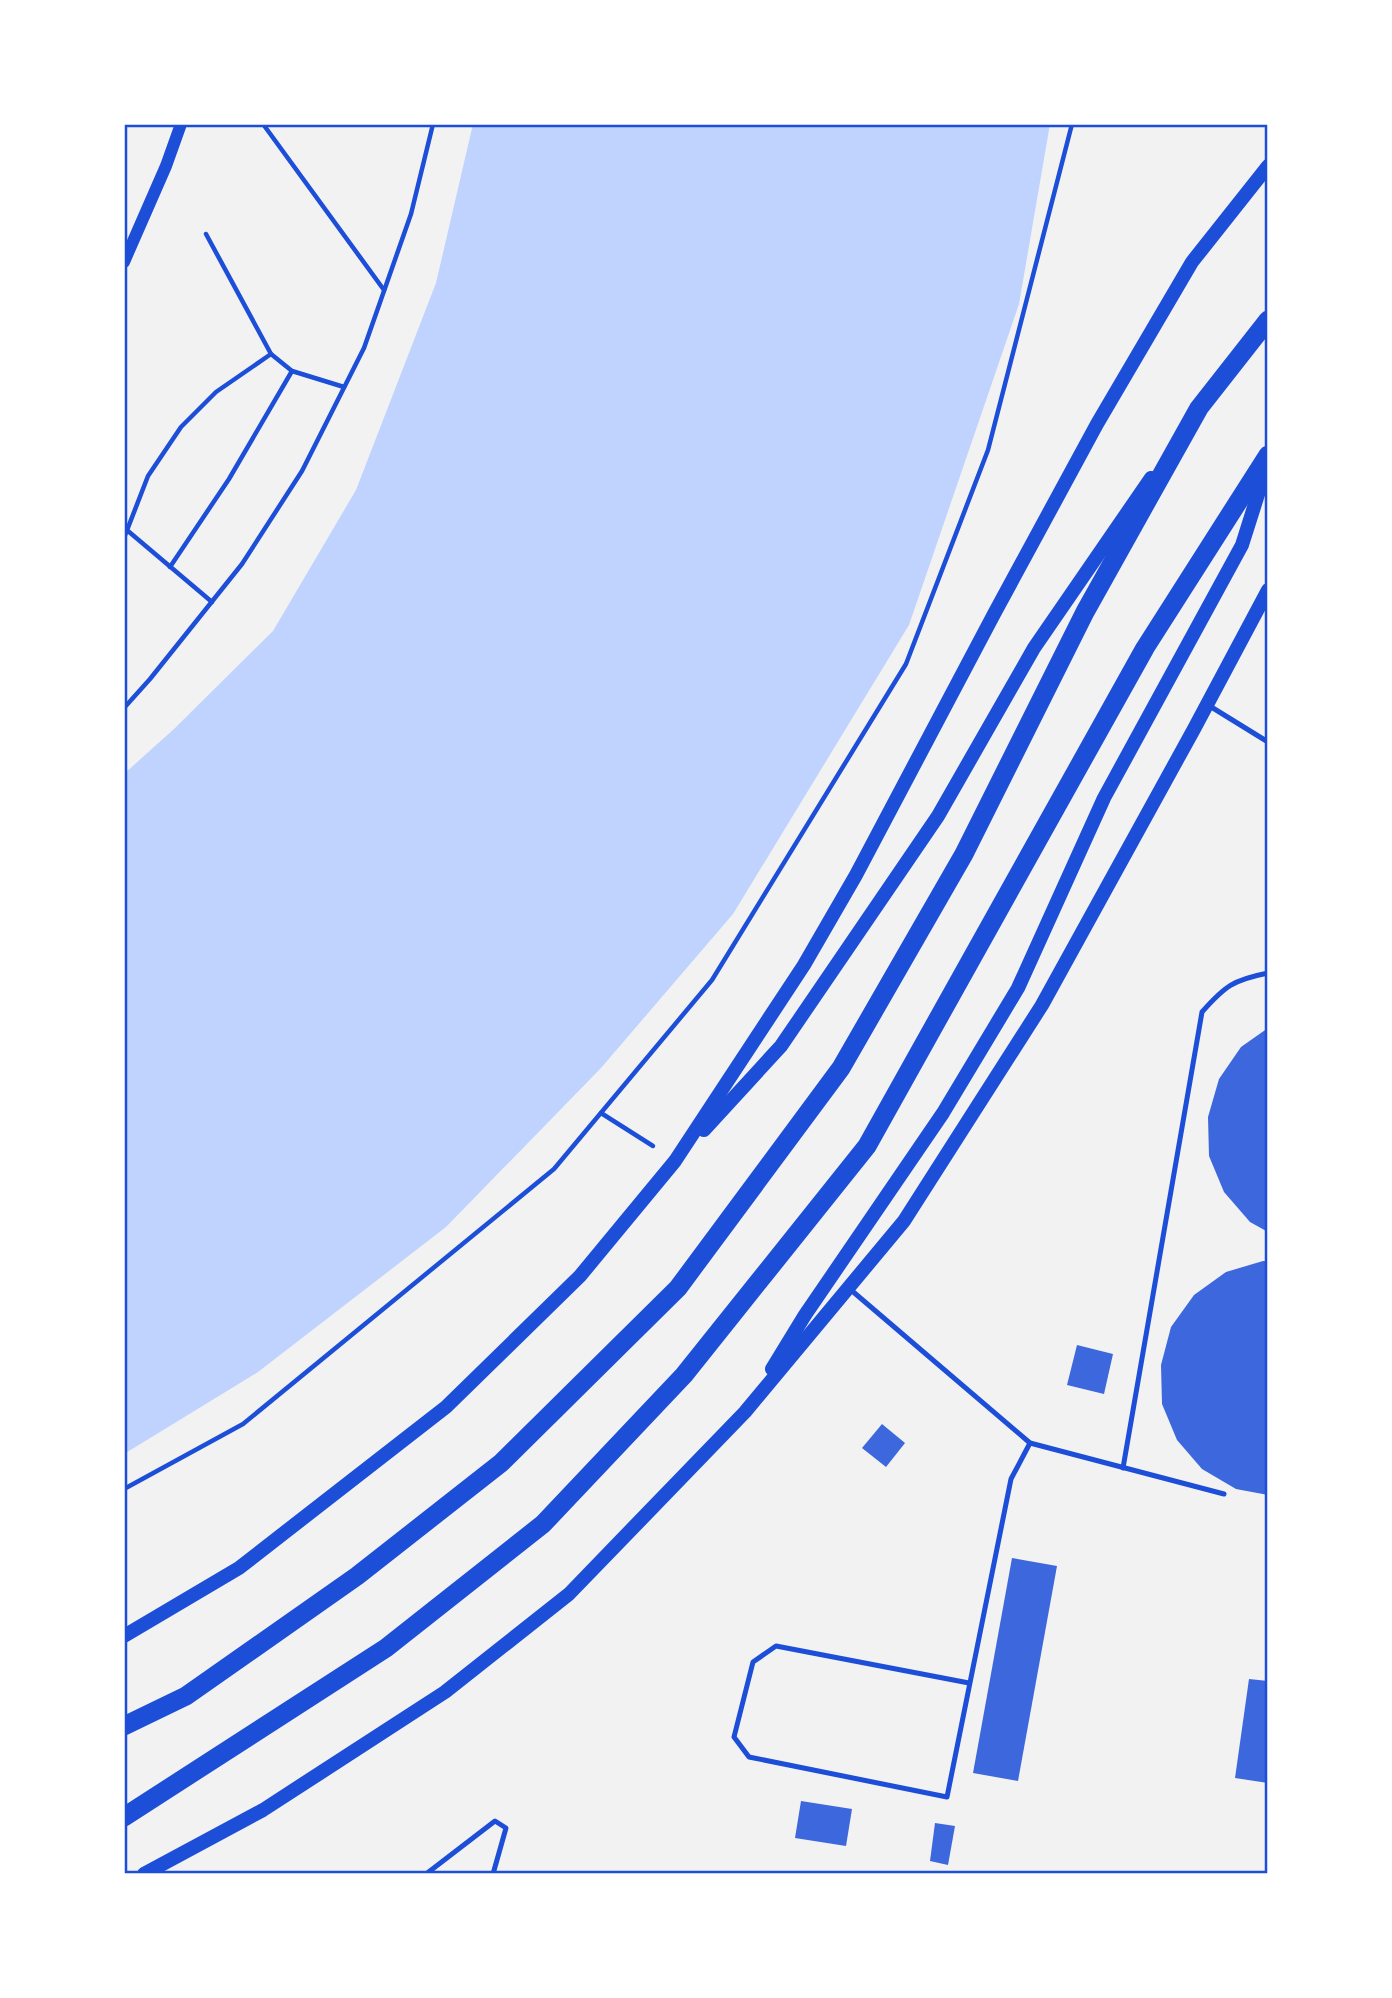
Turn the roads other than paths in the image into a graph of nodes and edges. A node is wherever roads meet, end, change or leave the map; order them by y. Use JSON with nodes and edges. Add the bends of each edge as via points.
{"nodes":[{"id":1,"x":181,"y":124,"type":"edge"},
{"id":2,"x":1268,"y":166,"type":"edge"},
{"id":3,"x":124,"y":262,"type":"edge"},
{"id":4,"x":1268,"y":320,"type":"edge"},
{"id":5,"x":1199,"y":408,"type":"junction"},
{"id":6,"x":1268,"y":455,"type":"edge"},
{"id":7,"x":1268,"y":464,"type":"edge"},
{"id":8,"x":1268,"y":590,"type":"edge"},
{"id":9,"x":1207,"y":705,"type":"junction"},
{"id":10,"x":1268,"y":742,"type":"edge"},
{"id":11,"x":1268,"y":973,"type":"edge"},
{"id":12,"x":676,"y":1161,"type":"junction"},
{"id":13,"x":848,"y":1288,"type":"junction"},
{"id":14,"x":746,"y":1412,"type":"junction"},
{"id":15,"x":1030,"y":1443,"type":"junction"},
{"id":16,"x":1123,"y":1468,"type":"junction"},
{"id":17,"x":1224,"y":1494,"type":"dead end"},
{"id":18,"x":124,"y":1636,"type":"edge"},
{"id":19,"x":969,"y":1683,"type":"junction"},
{"id":20,"x":124,"y":1726,"type":"edge"},
{"id":21,"x":124,"y":1817,"type":"edge"},
{"id":22,"x":144,"y":1874,"type":"edge"},
{"id":23,"x":426,"y":1874,"type":"edge"},
{"id":24,"x":493,"y":1874,"type":"edge"}],
"edges":[{"from":1,"to":3,"type":"street"},
{"from":2,"to":12,"type":"main road","via":[[1192,262],[1091,436],[856,875],[804,965]]},
{"from":4,"to":5,"type":"highway"},
{"from":5,"to":12,"type":"main road","via":[[1034,648],[938,816],[781,1046]]},
{"from":5,"to":20,"type":"highway","via":[[1085,612],[964,854],[841,1068],[678,1288],[501,1463],[358,1576],[186,1696]]},
{"from":6,"to":21,"type":"highway","via":[[1145,648],[867,1146],[684,1376],[543,1524],[396,1640]]},
{"from":7,"to":14,"type":"main road","via":[[1242,545],[1104,798],[1018,988],[943,1113],[805,1315]]},
{"from":8,"to":9,"type":"main road"},
{"from":9,"to":10,"type":"lane"},
{"from":9,"to":13,"type":"main road","via":[[1042,1005],[904,1221]]},
{"from":11,"to":16,"type":"lane","via":[[1223,989],[1202,1012]]},
{"from":12,"to":18,"type":"main road","via":[[580,1276],[446,1407],[239,1568]]},
{"from":13,"to":14,"type":"main road"},
{"from":13,"to":15,"type":"lane"},
{"from":14,"to":22,"type":"main road","via":[[569,1594],[445,1692],[263,1810]]},
{"from":15,"to":16,"type":"lane"},
{"from":15,"to":19,"type":"lane","via":[[1011,1479]]},
{"from":16,"to":17,"type":"lane"},
{"from":19,"to":19,"type":"lane","via":[[947,1797],[749,1757],[734,1737],[753,1661],[776,1646]]},
{"from":23,"to":24,"type":"lane","via":[[495,1821],[506,1828]]}]}
